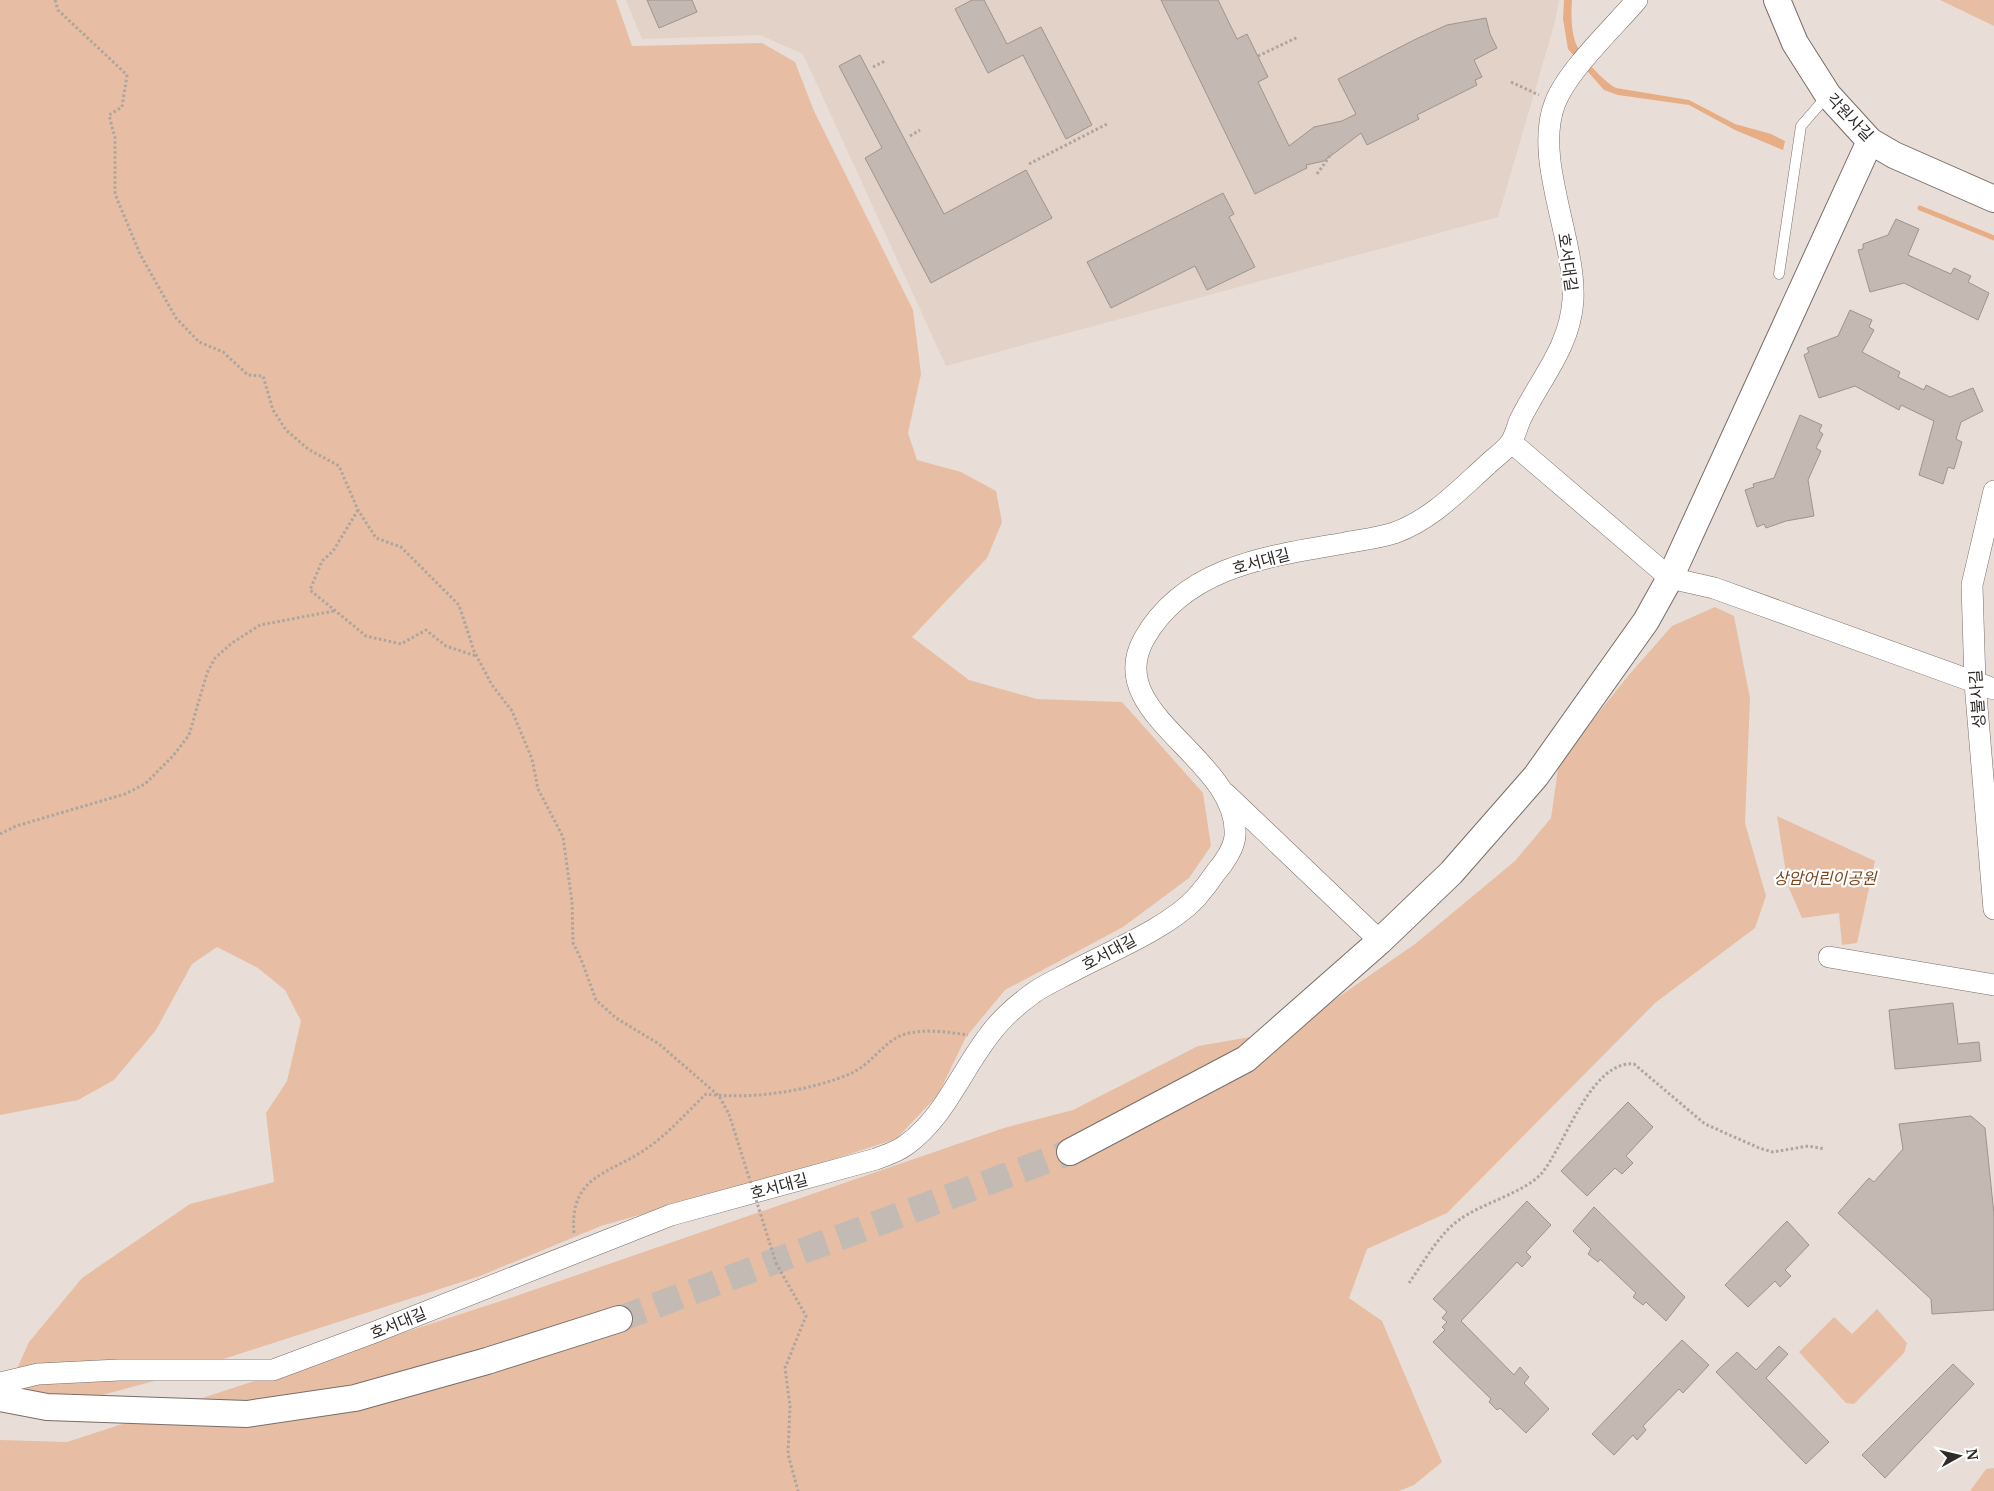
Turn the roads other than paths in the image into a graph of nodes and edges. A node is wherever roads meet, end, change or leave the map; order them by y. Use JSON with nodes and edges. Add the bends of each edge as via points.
{"nodes":[{"id":1,"x":1637,"y":0,"type":"edge"},
{"id":2,"x":1777,"y":0,"type":"edge"},
{"id":3,"x":1828,"y":95,"type":"junction"},
{"id":4,"x":1870,"y":141,"type":"junction"},
{"id":5,"x":1994,"y":199,"type":"edge"},
{"id":6,"x":1779,"y":274,"type":"dead end"},
{"id":7,"x":1511,"y":442,"type":"junction"},
{"id":8,"x":1994,"y":494,"type":"edge"},
{"id":9,"x":1670,"y":578,"type":"junction"},
{"id":10,"x":1985,"y":686,"type":"edge"},
{"id":11,"x":1226,"y":794,"type":"junction"},
{"id":12,"x":1994,"y":909,"type":"edge"},
{"id":13,"x":1380,"y":941,"type":"junction"},
{"id":14,"x":1829,"y":957,"type":"dead end"},
{"id":15,"x":1994,"y":984,"type":"edge"},
{"id":16,"x":1070,"y":1152,"type":"tunnel mouth"},
{"id":17,"x":619,"y":1319,"type":"tunnel mouth"},
{"id":18,"x":0,"y":1383,"type":"edge"},
{"id":19,"x":0,"y":1398,"type":"edge"}],
"edges":[{"from":1,"to":7,"type":"street","name":"호서대길","via":[[1575,72],[1553,107],[1550,151],[1571,269],[1573,298],[1569,327],[1553,366]]},
{"from":2,"to":3,"type":"street","name":"각원사길","via":[[1795,43]]},
{"from":3,"to":4,"type":"street","name":"각원사길"},
{"from":3,"to":6,"type":"lane","via":[[1801,126]]},
{"from":4,"to":5,"type":"street","name":"각원사길","via":[[1894,155]]},
{"from":4,"to":9,"type":"street"},
{"from":7,"to":9,"type":"street"},
{"from":7,"to":11,"type":"street","name":"호서대길","via":[[1441,507],[1417,523],[1392,534],[1242,563],[1206,579],[1176,598],[1156,619],[1141,644],[1136,662],[1137,681],[1158,720],[1216,778]]},
{"from":8,"to":10,"type":"street","name":"성불사길","via":[[1972,585]]},
{"from":9,"to":10,"type":"street","via":[[1714,588]]},
{"from":9,"to":13,"type":"street","via":[[1646,621],[1536,776],[1451,873]]},
{"from":10,"to":12,"type":"street","name":"성불사길"},
{"from":11,"to":13,"type":"street"},
{"from":11,"to":18,"type":"street","name":"호서대길","via":[[1232,810],[1235,840],[1222,865],[1194,901],[1154,929],[1034,992],[986,1038],[942,1109],[903,1148],[876,1159],[671,1215],[273,1370],[119,1370],[38,1374]]},
{"from":13,"to":16,"type":"street","via":[[1246,1059]]},
{"from":14,"to":15,"type":"street"},
{"from":17,"to":19,"type":"street","via":[[355,1398],[247,1414],[47,1407]]}]}
